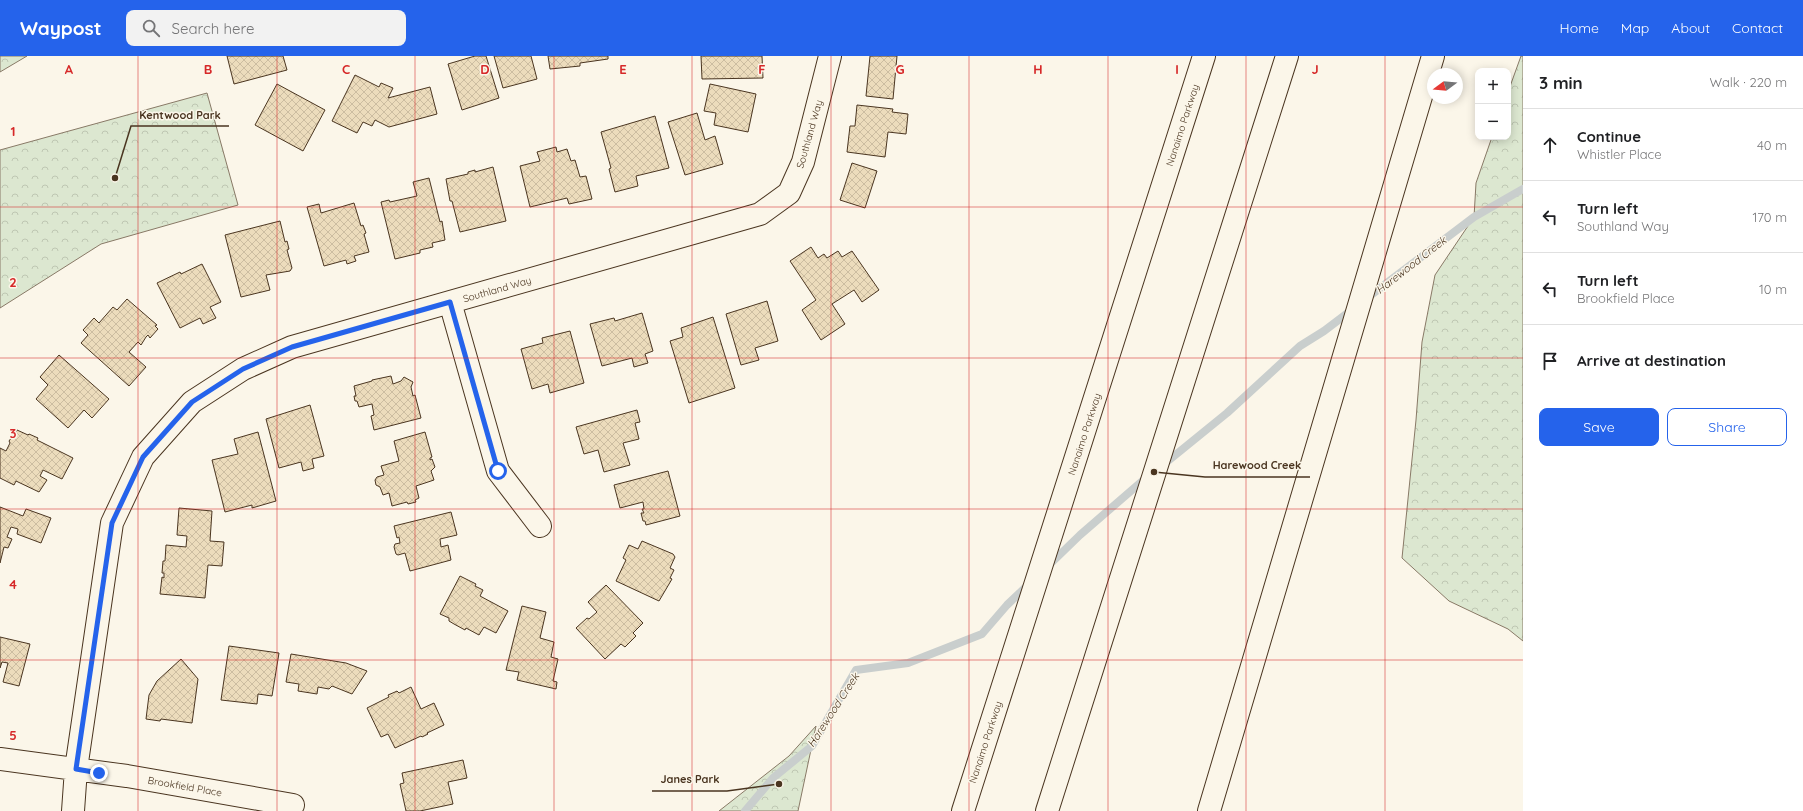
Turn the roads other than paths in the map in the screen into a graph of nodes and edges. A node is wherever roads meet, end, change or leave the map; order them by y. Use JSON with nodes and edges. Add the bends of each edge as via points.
{"nodes":[{"id":1,"x":830,"y":56,"type":"edge"},
{"id":2,"x":1204,"y":56,"type":"edge"},
{"id":3,"x":1287,"y":56,"type":"edge"},
{"id":4,"x":1433,"y":56,"type":"edge"},
{"id":5,"x":450,"y":302,"type":"junction"},
{"id":6,"x":540,"y":526,"type":"dead end"},
{"id":7,"x":0,"y":759,"type":"edge"},
{"id":8,"x":76,"y":769,"type":"junction"},
{"id":9,"x":293,"y":805,"type":"dead end"},
{"id":10,"x":73,"y":811,"type":"edge"},
{"id":11,"x":963,"y":811,"type":"edge"},
{"id":12,"x":1047,"y":811,"type":"edge"},
{"id":13,"x":1209,"y":811,"type":"edge"}],
"edges":[{"from":1,"to":5,"type":"main road","name":"Southland Way","via":[[803,162],[789,193],[760,214]]},
{"from":2,"to":11,"type":"main road","name":"Nanaimo Parkway"},
{"from":3,"to":12,"type":"main road"},
{"from":4,"to":13,"type":"main road"},
{"from":5,"to":6,"type":"main road","via":[[498,471]]},
{"from":5,"to":8,"type":"main road","name":"Southland Way","via":[[292,347],[243,369],[192,402],[143,457],[112,523]]},
{"from":7,"to":8,"type":"main road","name":"Brookfield Place"},
{"from":8,"to":9,"type":"main road","name":"Brookfield Place"},
{"from":8,"to":10,"type":"main road","name":"Southland Way"}]}
